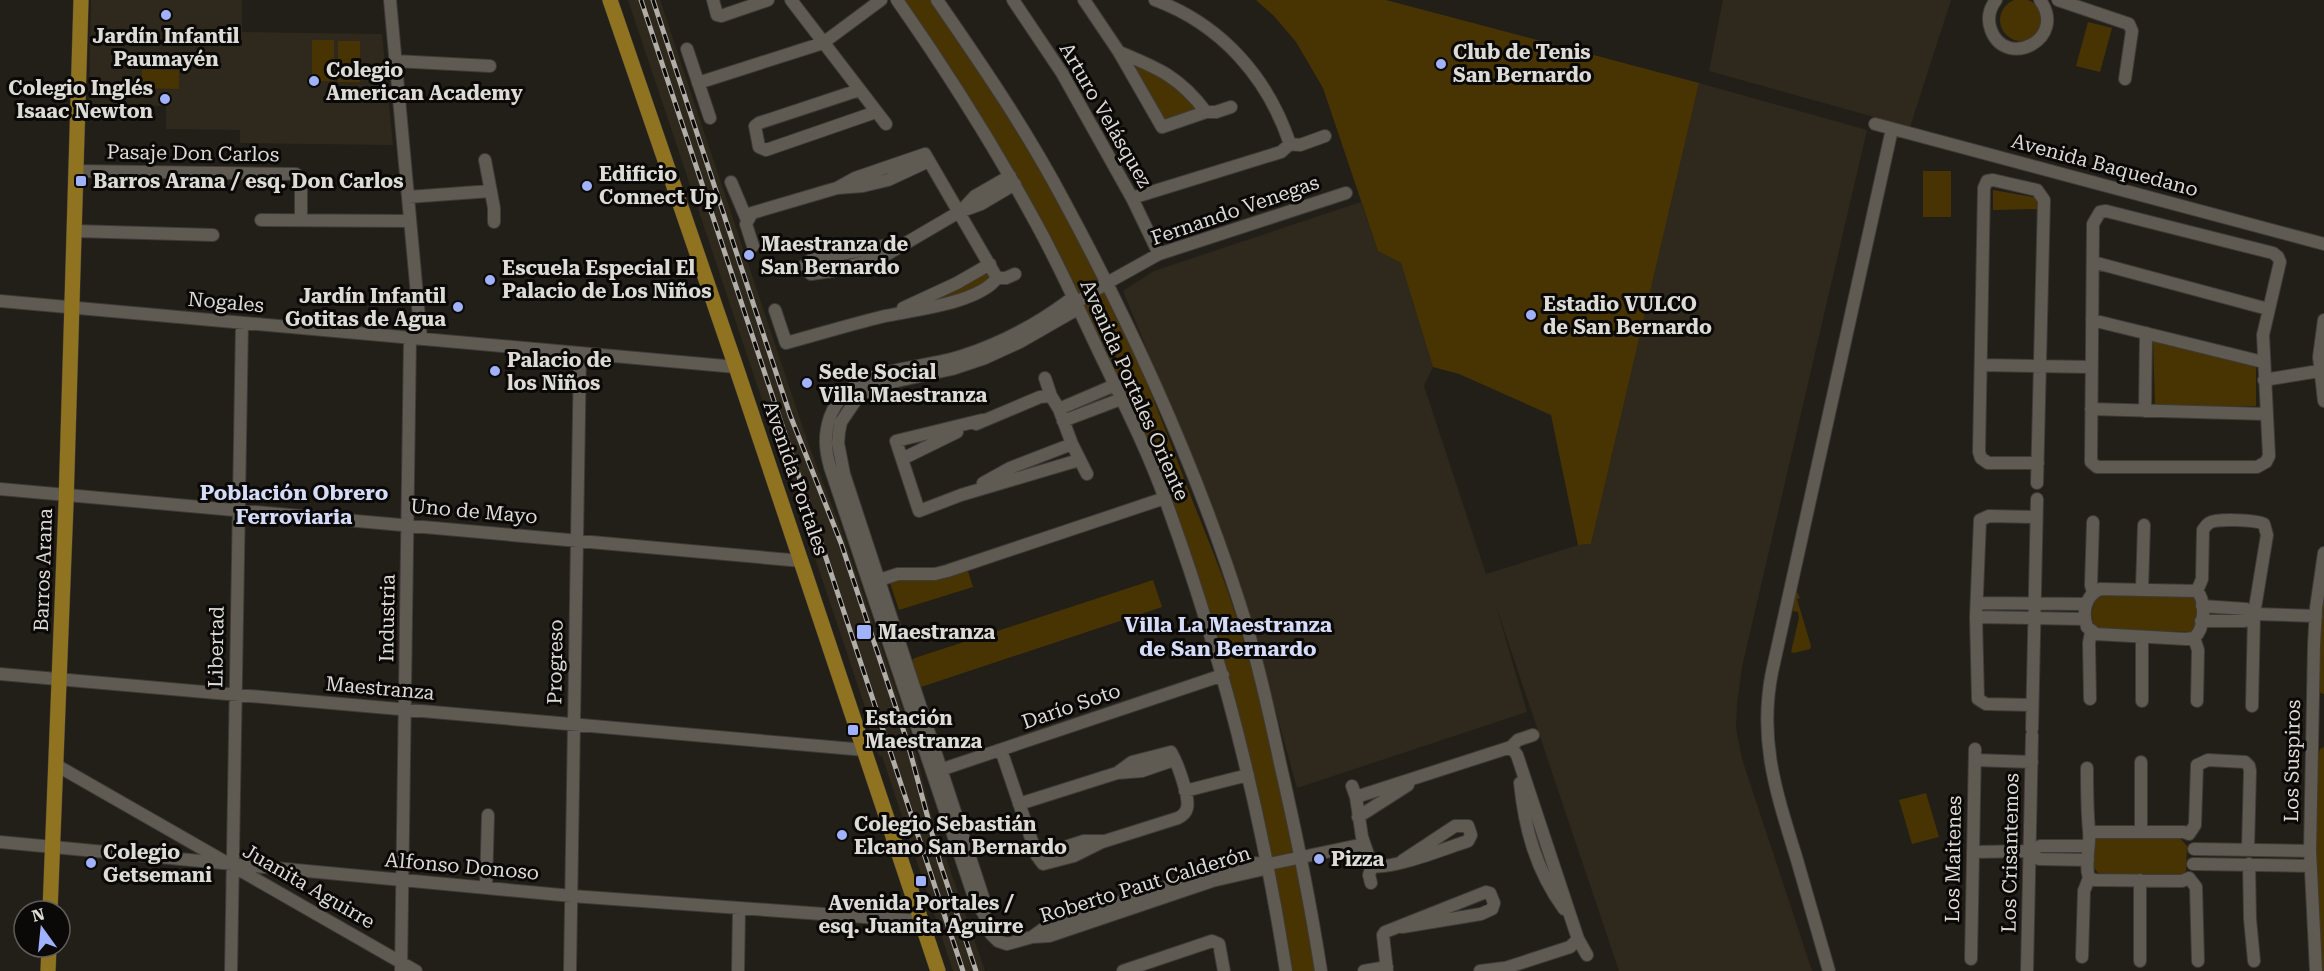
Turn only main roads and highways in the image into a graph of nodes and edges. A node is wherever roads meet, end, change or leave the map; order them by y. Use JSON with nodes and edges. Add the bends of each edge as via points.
{"nodes":[{"id":1,"x":81,"y":0,"type":"edge"},
{"id":2,"x":610,"y":0,"type":"edge"},
{"id":3,"x":50,"y":899,"type":"edge"},
{"id":4,"x":938,"y":971,"type":"edge"}],
"edges":[{"from":1,"to":3,"type":"main road","name":"Barros Arana"},
{"from":2,"to":4,"type":"main road","name":"Avenida Portales"}]}
